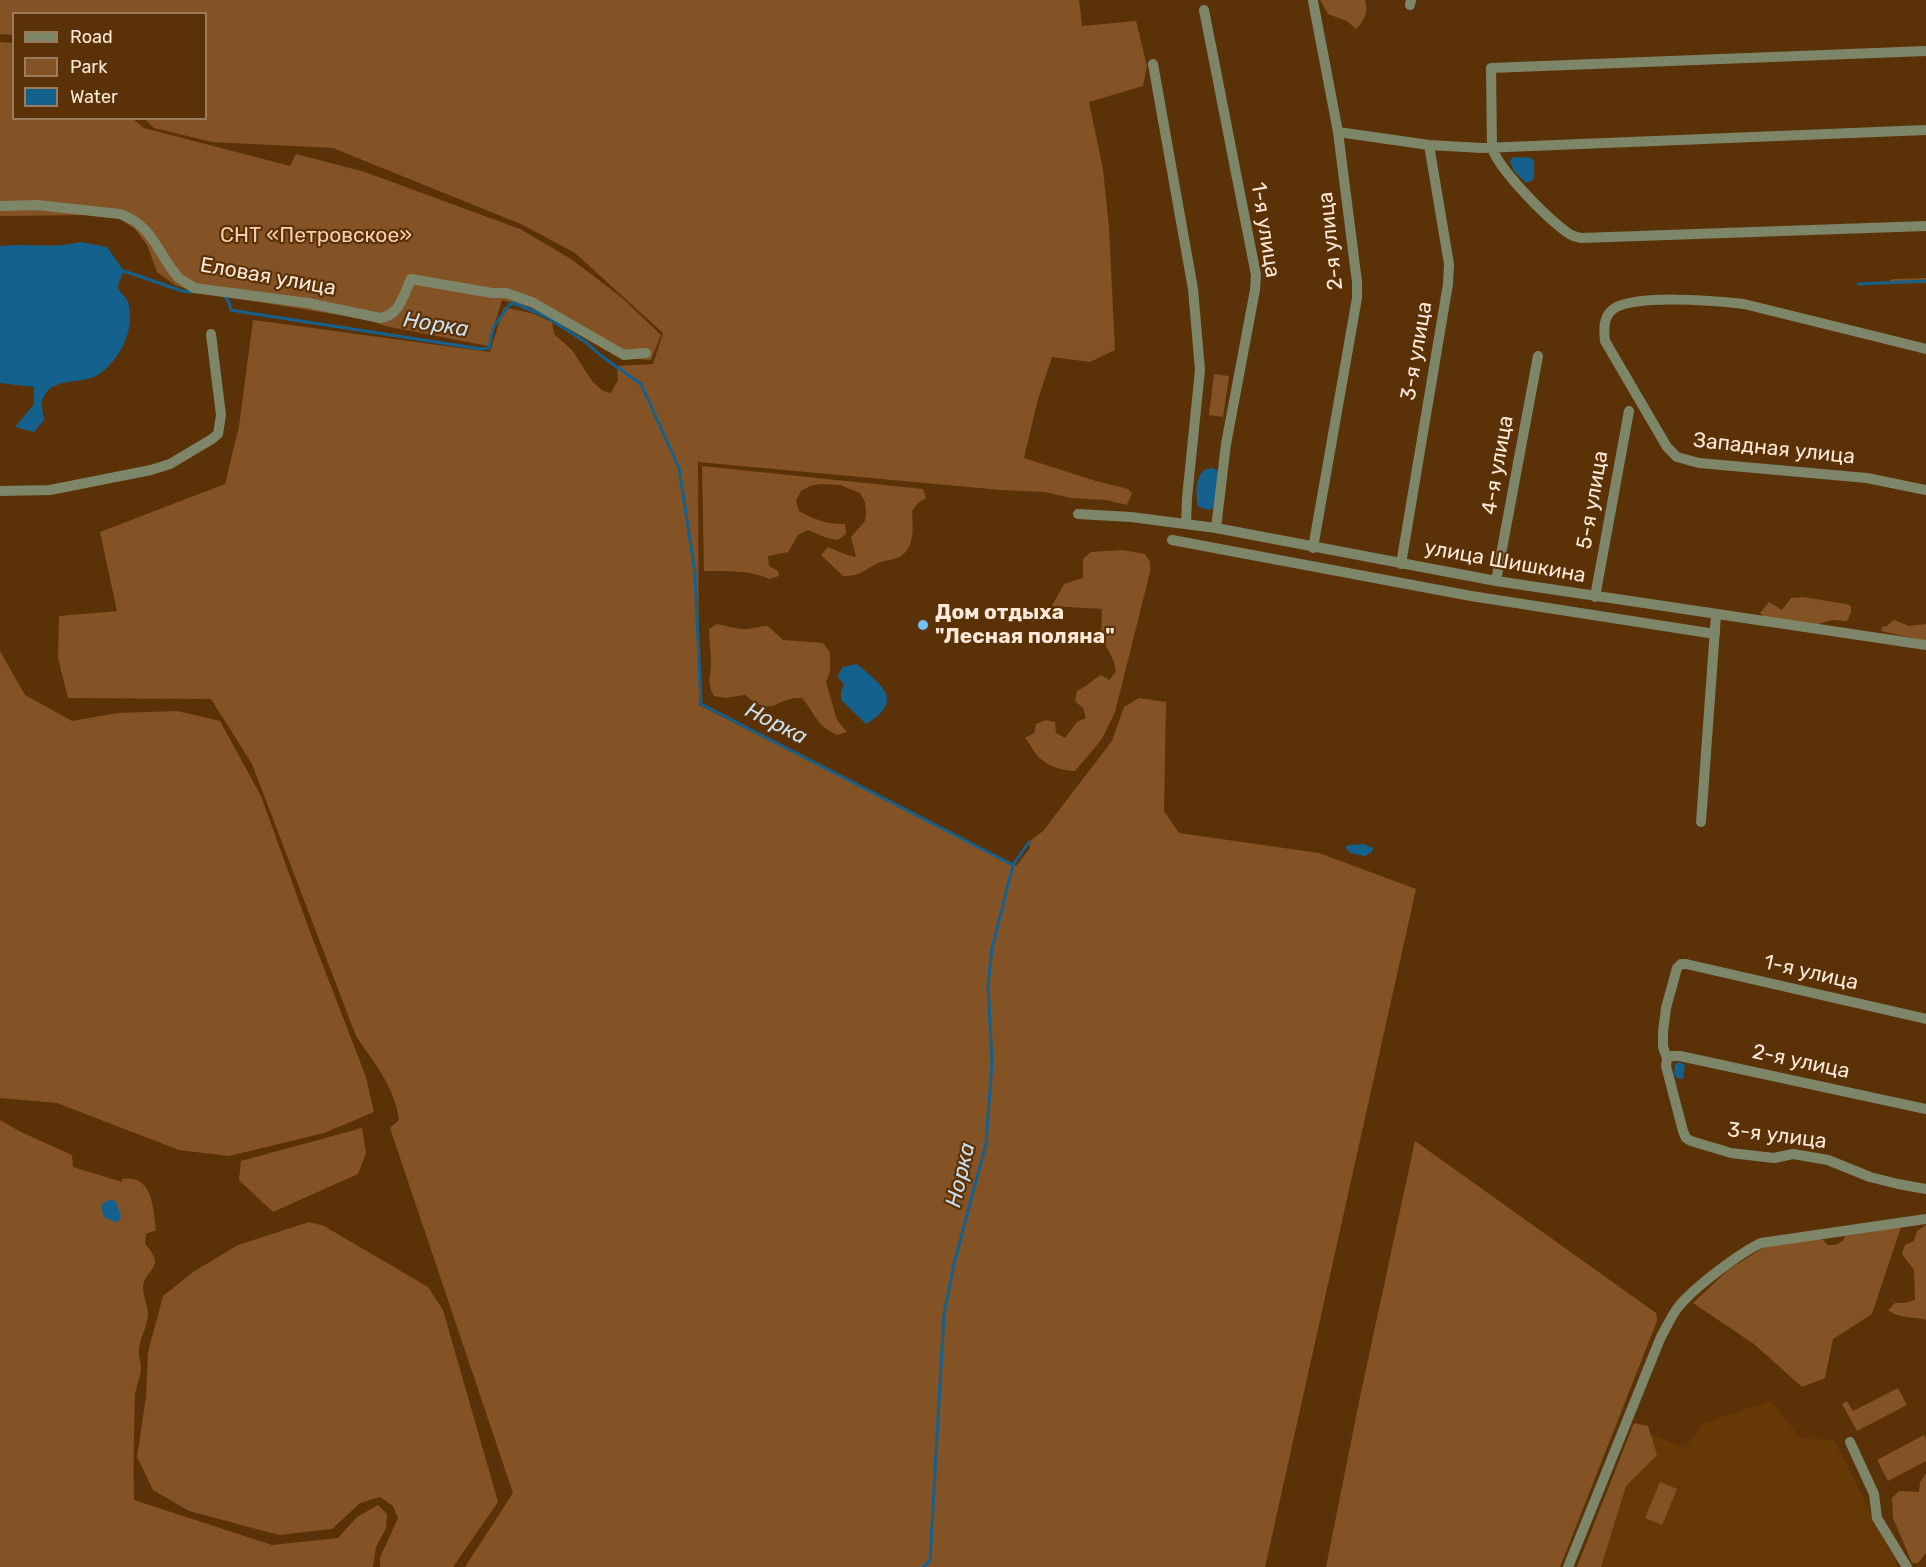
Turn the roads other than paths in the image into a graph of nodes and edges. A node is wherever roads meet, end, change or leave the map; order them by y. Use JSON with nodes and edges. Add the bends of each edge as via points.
{"nodes":[{"id":1,"x":1313,"y":2,"type":"dead end"},
{"id":2,"x":1204,"y":10,"type":"dead end"},
{"id":3,"x":1926,"y":51,"type":"edge"},
{"id":4,"x":1153,"y":64,"type":"dead end"},
{"id":5,"x":1926,"y":130,"type":"edge"},
{"id":6,"x":1338,"y":132,"type":"junction"},
{"id":7,"x":1429,"y":144,"type":"junction"},
{"id":8,"x":1492,"y":148,"type":"junction"},
{"id":9,"x":0,"y":206,"type":"edge"},
{"id":10,"x":1926,"y":226,"type":"edge"},
{"id":11,"x":211,"y":334,"type":"dead end"},
{"id":12,"x":1926,"y":349,"type":"edge"},
{"id":13,"x":646,"y":353,"type":"dead end"},
{"id":14,"x":1538,"y":356,"type":"dead end"},
{"id":15,"x":1629,"y":411,"type":"dead end"},
{"id":16,"x":1926,"y":490,"type":"edge"},
{"id":17,"x":0,"y":491,"type":"edge"},
{"id":18,"x":1078,"y":514,"type":"dead end"},
{"id":19,"x":1186,"y":524,"type":"junction"},
{"id":20,"x":1216,"y":528,"type":"junction"},
{"id":21,"x":1172,"y":540,"type":"dead end"},
{"id":22,"x":1313,"y":548,"type":"junction"},
{"id":23,"x":1401,"y":564,"type":"junction"},
{"id":24,"x":1497,"y":581,"type":"junction"},
{"id":25,"x":1595,"y":597,"type":"junction"},
{"id":26,"x":1716,"y":615,"type":"junction"},
{"id":27,"x":1715,"y":634,"type":"junction"},
{"id":28,"x":1926,"y":645,"type":"edge"},
{"id":29,"x":1701,"y":822,"type":"dead end"},
{"id":30,"x":1926,"y":1019,"type":"edge"},
{"id":31,"x":1667,"y":1058,"type":"junction"},
{"id":32,"x":1926,"y":1109,"type":"edge"},
{"id":33,"x":1926,"y":1189,"type":"edge"},
{"id":34,"x":1926,"y":1220,"type":"edge"},
{"id":35,"x":1850,"y":1442,"type":"dead end"},
{"id":36,"x":1568,"y":1567,"type":"edge"},
{"id":37,"x":1907,"y":1567,"type":"edge"}],
"edges":[{"from":1,"to":6,"type":"street","name":"2-я улица"},
{"from":2,"to":20,"type":"street","name":"1-я улица","via":[[1256,275],[1226,444]]},
{"from":3,"to":8,"type":"street","via":[[1491,68]]},
{"from":4,"to":19,"type":"street","via":[[1200,352]]},
{"from":5,"to":8,"type":"street"},
{"from":6,"to":7,"type":"street"},
{"from":6,"to":22,"type":"street","name":"2-я улица","via":[[1357,298]]},
{"from":7,"to":8,"type":"street"},
{"from":7,"to":23,"type":"street","name":"3-я улица","via":[[1449,264],[1448,284]]},
{"from":8,"to":10,"type":"street","via":[[1501,166],[1549,217],[1570,235],[1581,238]]},
{"from":9,"to":13,"type":"street","name":"Еловая улица","via":[[38,205],[132,218],[143,226],[179,278],[194,288],[308,303],[380,318],[397,312],[411,279],[506,293],[532,302],[624,355]]},
{"from":11,"to":17,"type":"street","via":[[221,415],[218,434],[212,439],[170,464],[151,470],[50,490]]},
{"from":12,"to":16,"type":"street","name":"Западная улица","via":[[1720,301],[1627,303],[1609,312],[1604,332],[1605,341],[1677,457],[1699,463],[1867,478]]},
{"from":14,"to":24,"type":"street","name":"4-я улица"},
{"from":15,"to":25,"type":"street","name":"5-я улица"},
{"from":18,"to":19,"type":"street","name":"улица Шишкина"},
{"from":19,"to":20,"type":"street","name":"улица Шишкина"},
{"from":20,"to":22,"type":"street","name":"улица Шишкина"},
{"from":21,"to":27,"type":"street","via":[[1471,596]]},
{"from":22,"to":23,"type":"street","name":"улица Шишкина"},
{"from":23,"to":24,"type":"street","name":"улица Шишкина"},
{"from":24,"to":25,"type":"street","name":"улица Шишкина"},
{"from":25,"to":26,"type":"street","name":"улица Шишкина"},
{"from":26,"to":27,"type":"street"},
{"from":26,"to":28,"type":"street","name":"улица Шишкина"},
{"from":27,"to":29,"type":"street"},
{"from":30,"to":31,"type":"street","name":"1-я улица","via":[[1681,964],[1666,1008],[1663,1047]]},
{"from":31,"to":32,"type":"street","name":"2-я улица","via":[[1680,1056]]},
{"from":31,"to":33,"type":"street","name":"3-я улица","via":[[1680,1122],[1691,1141],[1731,1153],[1774,1158],[1793,1154],[1828,1160],[1870,1177]]},
{"from":34,"to":36,"type":"street","via":[[1761,1243],[1747,1250],[1677,1308],[1660,1339]]},
{"from":35,"to":37,"type":"street","via":[[1874,1494],[1877,1518]]}]}
